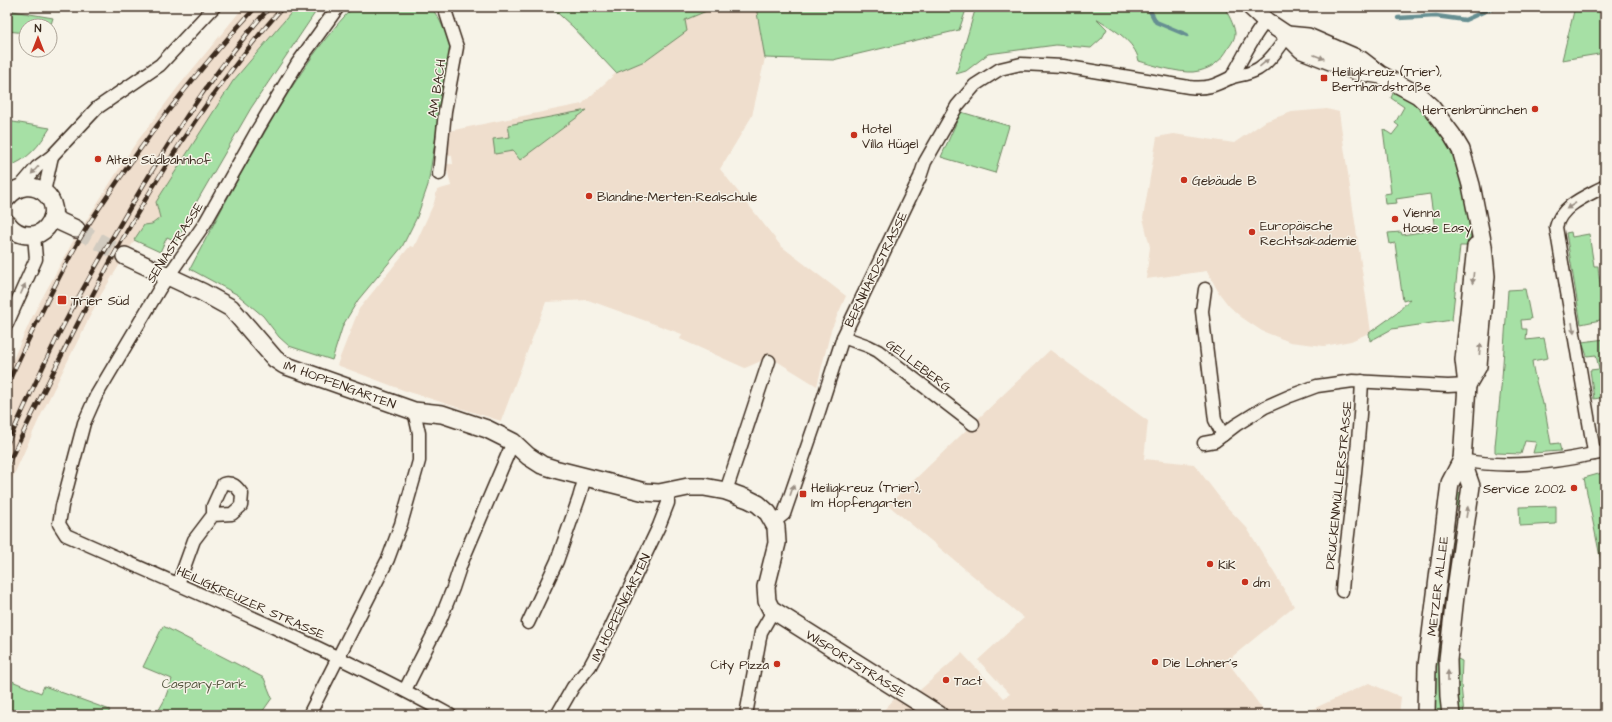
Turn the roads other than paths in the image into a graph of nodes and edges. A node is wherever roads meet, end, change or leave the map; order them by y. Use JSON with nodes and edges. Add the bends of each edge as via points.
{"nodes":[{"id":1,"x":214,"y":7,"type":"edge"},
{"id":2,"x":338,"y":7,"type":"edge"},
{"id":3,"x":444,"y":7,"type":"edge"},
{"id":4,"x":1251,"y":7,"type":"edge"},
{"id":5,"x":1266,"y":21,"type":"junction"},
{"id":6,"x":1287,"y":35,"type":"junction"},
{"id":7,"x":1231,"y":78,"type":"junction"},
{"id":8,"x":52,"y":156,"type":"junction"},
{"id":9,"x":439,"y":174,"type":"dead end"},
{"id":10,"x":1605,"y":186,"type":"edge"},
{"id":11,"x":20,"y":187,"type":"junction"},
{"id":12,"x":44,"y":192,"type":"junction"},
{"id":13,"x":7,"y":198,"type":"edge"},
{"id":14,"x":52,"y":218,"type":"junction"},
{"id":15,"x":7,"y":223,"type":"edge"},
{"id":16,"x":76,"y":229,"type":"tunnel mouth"},
{"id":17,"x":34,"y":235,"type":"junction"},
{"id":18,"x":125,"y":256,"type":"tunnel mouth"},
{"id":19,"x":168,"y":276,"type":"junction"},
{"id":20,"x":1205,"y":290,"type":"dead end"},
{"id":21,"x":7,"y":324,"type":"edge"},
{"id":22,"x":843,"y":337,"type":"junction"},
{"id":23,"x":769,"y":361,"type":"dead end"},
{"id":24,"x":1362,"y":381,"type":"junction"},
{"id":25,"x":1467,"y":384,"type":"junction"},
{"id":26,"x":414,"y":411,"type":"junction"},
{"id":27,"x":973,"y":424,"type":"dead end"},
{"id":28,"x":1223,"y":435,"type":"junction"},
{"id":29,"x":513,"y":442,"type":"junction"},
{"id":30,"x":1204,"y":443,"type":"dead end"},
{"id":31,"x":1600,"y":453,"type":"edge"},
{"id":32,"x":1462,"y":460,"type":"junction"},
{"id":33,"x":585,"y":477,"type":"junction"},
{"id":34,"x":726,"y":491,"type":"junction"},
{"id":35,"x":668,"y":492,"type":"junction"},
{"id":36,"x":62,"y":506,"type":"joint"},
{"id":37,"x":213,"y":515,"type":"dead end"},
{"id":38,"x":774,"y":522,"type":"junction"},
{"id":39,"x":178,"y":584,"type":"junction"},
{"id":40,"x":1342,"y":591,"type":"dead end"},
{"id":41,"x":773,"y":611,"type":"junction"},
{"id":42,"x":528,"y":623,"type":"dead end"},
{"id":43,"x":338,"y":657,"type":"junction"},
{"id":44,"x":405,"y":690,"type":"junction"},
{"id":45,"x":309,"y":715,"type":"edge"},
{"id":46,"x":450,"y":715,"type":"edge"},
{"id":47,"x":557,"y":715,"type":"edge"},
{"id":48,"x":746,"y":715,"type":"edge"},
{"id":49,"x":939,"y":715,"type":"edge"},
{"id":50,"x":1426,"y":715,"type":"edge"},
{"id":51,"x":1451,"y":715,"type":"edge"}],
"edges":[{"from":1,"to":8,"type":"street","via":[[160,65],[97,108]]},
{"from":2,"to":19,"type":"street","name":"SENIASTRASSE","via":[[297,64],[205,223]]},
{"from":3,"to":9,"type":"street","name":"AM BACH","via":[[457,47],[445,111]]},
{"from":4,"to":5,"type":"street"},
{"from":5,"to":6,"type":"street"},
{"from":5,"to":7,"type":"street","via":[[1255,34]]},
{"from":7,"to":6,"type":"street","name":"BERNHARDSTRASSE","one_way":true,"via":[[1255,71],[1282,45]]},
{"from":6,"to":25,"type":"street","name":"METZER ALLEE","via":[[1308,37],[1361,60],[1381,75],[1418,95],[1438,115],[1461,150],[1469,176],[1485,263],[1486,292],[1478,366]]},
{"from":7,"to":22,"type":"street","name":"BERNHARDSTRASSE","via":[[1218,85],[1198,88],[1063,66],[1021,64],[1000,69],[981,80],[956,106],[928,156]]},
{"from":8,"to":11,"type":"street","one_way":true,"via":[[37,167]]},
{"from":8,"to":12,"type":"street"},
{"from":10,"to":31,"type":"street","one_way":true,"via":[[1566,209],[1559,217],[1556,227]]},
{"from":11,"to":12,"type":"street","via":[[29,186]]},
{"from":11,"to":13,"type":"street"},
{"from":12,"to":14,"type":"street","via":[[52,203]]},
{"from":14,"to":16,"type":"street"},
{"from":14,"to":17,"type":"street","via":[[45,229]]},
{"from":15,"to":17,"type":"street","via":[[17,233],[25,236]]},
{"from":21,"to":17,"type":"street","one_way":true,"via":[[36,259]]},
{"from":18,"to":19,"type":"street","name":"IM HOPFENGARTEN"},
{"from":19,"to":26,"type":"street","name":"IM HOPFENGARTEN","via":[[231,308],[275,359],[284,365]]},
{"from":19,"to":36,"type":"street","name":"SENIASTRASSE","via":[[96,396],[84,423]]},
{"from":20,"to":28,"type":"street","via":[[1202,311],[1215,420]]},
{"from":22,"to":27,"type":"street","name":"GELLEBERG","via":[[878,351]]},
{"from":38,"to":22,"type":"street","name":"BERNHARDSTRASSE","one_way":true,"via":[[784,514]]},
{"from":23,"to":34,"type":"street"},
{"from":24,"to":25,"type":"street","name":"DRUCKENMÜLLERSTRASSE","via":[[1448,386]]},
{"from":24,"to":28,"type":"street","name":"DRUCKENMÜLLERSTRASSE","via":[[1317,386],[1302,391],[1265,407]]},
{"from":24,"to":40,"type":"street","name":"DRUCKENMÜLLERSTRASSE","via":[[1359,435]]},
{"from":25,"to":32,"type":"street","name":"METZER ALLEE"},
{"from":26,"to":29,"type":"street","name":"IM HOPFENGARTEN","via":[[442,414],[487,429]]},
{"from":26,"to":43,"type":"street","via":[[419,433],[419,461],[401,524],[388,559]]},
{"from":28,"to":30,"type":"street","name":"DRUCKENMÜLLERSTRASSE","via":[[1215,441]]},
{"from":29,"to":33,"type":"street","name":"IM HOPFENGARTEN","via":[[542,465]]},
{"from":29,"to":44,"type":"street","via":[[439,623]]},
{"from":31,"to":32,"type":"street","via":[[1558,461],[1519,464],[1485,465]]},
{"from":32,"to":50,"type":"street","name":"METZER ALLEE","via":[[1450,484],[1427,666]]},
{"from":51,"to":32,"type":"street","name":"METZER ALLEE","one_way":true,"via":[[1449,652],[1454,596],[1471,486]]},
{"from":33,"to":35,"type":"street","name":"IM HOPFENGARTEN","via":[[644,492]]},
{"from":33,"to":42,"type":"street","via":[[557,561]]},
{"from":34,"to":35,"type":"street","name":"IM HOPFENGARTEN","via":[[696,487]]},
{"from":34,"to":38,"type":"street","name":"IM HOPFENGARTEN","via":[[758,504]]},
{"from":35,"to":47,"type":"street","name":"IM HOPFENGARTEN","via":[[668,503],[659,526],[610,629],[590,666],[573,687]]},
{"from":36,"to":39,"type":"street","name":"HEILIGKREUZER STRASSE","via":[[59,524],[66,535]]},
{"from":37,"to":39,"type":"street","via":[[194,540]]},
{"from":38,"to":41,"type":"street","via":[[777,538],[766,587],[768,605]]},
{"from":39,"to":43,"type":"street","name":"HEILIGKREUZER STRASSE"},
{"from":41,"to":48,"type":"street","via":[[761,632]]},
{"from":41,"to":49,"type":"street","name":"WISPORTSTRASSE"},
{"from":43,"to":44,"type":"street","name":"HEILIGKREUZER STRASSE"},
{"from":43,"to":45,"type":"street"},
{"from":44,"to":46,"type":"street","name":"HEILIGKREUZER STRASSE"}]}
